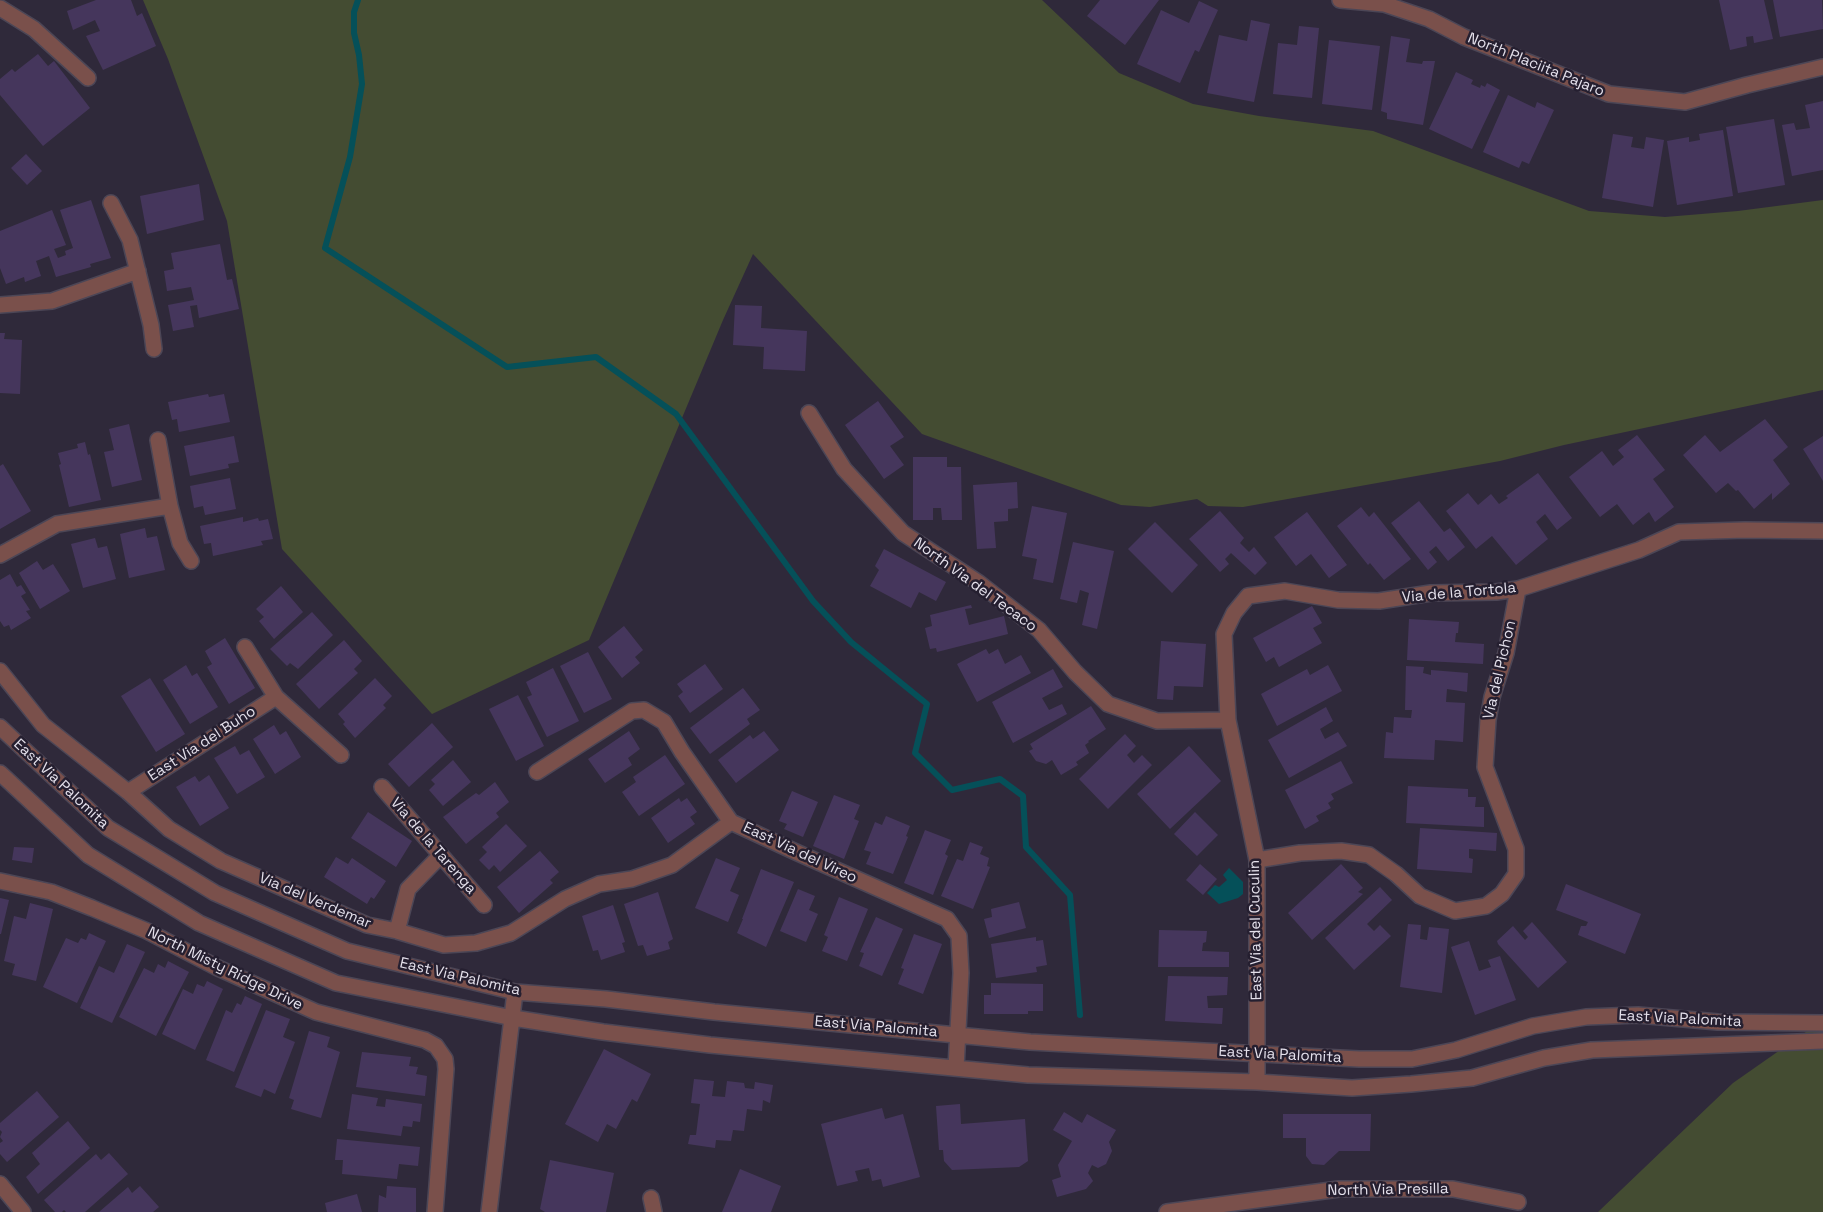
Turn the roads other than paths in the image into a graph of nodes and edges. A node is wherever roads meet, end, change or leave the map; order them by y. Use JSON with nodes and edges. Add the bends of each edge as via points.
{"nodes":[{"id":1,"x":1340,"y":0,"type":"edge"},
{"id":2,"x":0,"y":8,"type":"edge"},
{"id":3,"x":1823,"y":67,"type":"edge"},
{"id":4,"x":88,"y":78,"type":"dead end"},
{"id":5,"x":111,"y":203,"type":"dead end"},
{"id":6,"x":138,"y":271,"type":"junction"},
{"id":7,"x":0,"y":305,"type":"edge"},
{"id":8,"x":154,"y":349,"type":"dead end"},
{"id":9,"x":809,"y":413,"type":"dead end"},
{"id":10,"x":158,"y":440,"type":"dead end"},
{"id":11,"x":170,"y":506,"type":"junction"},
{"id":12,"x":1823,"y":531,"type":"edge"},
{"id":13,"x":0,"y":555,"type":"edge"},
{"id":14,"x":191,"y":561,"type":"dead end"},
{"id":15,"x":1518,"y":589,"type":"junction"},
{"id":16,"x":245,"y":648,"type":"dead end"},
{"id":17,"x":0,"y":671,"type":"edge"},
{"id":18,"x":276,"y":697,"type":"junction"},
{"id":19,"x":1228,"y":720,"type":"junction"},
{"id":20,"x":0,"y":727,"type":"edge"},
{"id":21,"x":341,"y":756,"type":"dead end"},
{"id":22,"x":0,"y":772,"type":"edge"},
{"id":23,"x":537,"y":772,"type":"dead end"},
{"id":24,"x":382,"y":787,"type":"dead end"},
{"id":25,"x":128,"y":792,"type":"junction"},
{"id":26,"x":732,"y":822,"type":"junction"},
{"id":27,"x":440,"y":856,"type":"junction"},
{"id":28,"x":1257,"y":860,"type":"junction"},
{"id":29,"x":0,"y":881,"type":"edge"},
{"id":30,"x":484,"y":905,"type":"dead end"},
{"id":31,"x":397,"y":931,"type":"junction"},
{"id":32,"x":515,"y":992,"type":"junction"},
{"id":33,"x":513,"y":1018,"type":"junction"},
{"id":34,"x":1823,"y":1023,"type":"edge"},
{"id":35,"x":959,"y":1035,"type":"junction"},
{"id":36,"x":1823,"y":1041,"type":"edge"},
{"id":37,"x":1258,"y":1053,"type":"junction"},
{"id":38,"x":956,"y":1068,"type":"junction"},
{"id":39,"x":1257,"y":1082,"type":"junction"},
{"id":40,"x":0,"y":1184,"type":"edge"},
{"id":41,"x":1518,"y":1202,"type":"dead end"},
{"id":42,"x":23,"y":1212,"type":"edge"},
{"id":43,"x":435,"y":1212,"type":"edge"},
{"id":44,"x":489,"y":1212,"type":"edge"},
{"id":45,"x":1167,"y":1212,"type":"edge"}],
"edges":[{"from":1,"to":3,"type":"street","name":"North Placiita Pajaro","via":[[1384,4],[1429,19],[1464,37],[1609,94],[1685,102]]},
{"from":2,"to":4,"type":"street","via":[[34,29]]},
{"from":5,"to":6,"type":"street","via":[[130,240]]},
{"from":6,"to":7,"type":"street","via":[[52,301]]},
{"from":6,"to":8,"type":"street"},
{"from":9,"to":19,"type":"street","name":"North Via del Tecaco","via":[[844,470],[903,533],[1038,630],[1108,704],[1158,721]]},
{"from":10,"to":11,"type":"street"},
{"from":11,"to":13,"type":"street","via":[[57,524]]},
{"from":11,"to":14,"type":"street","via":[[180,543]]},
{"from":12,"to":15,"type":"street","name":"Via de la Tortola","via":[[1679,532],[1639,550]]},
{"from":15,"to":19,"type":"street","name":"Via de la Tortola","via":[[1431,594],[1379,601],[1338,600],[1285,591],[1248,596],[1234,613],[1224,634]]},
{"from":15,"to":28,"type":"street","name":"Via del Pichon","via":[[1506,653],[1492,697],[1485,767],[1516,850],[1516,874],[1502,894],[1486,906],[1455,911],[1420,896],[1369,855],[1341,851]]},
{"from":16,"to":18,"type":"street"},
{"from":17,"to":25,"type":"street","name":"Via del Verdemar","via":[[42,726]]},
{"from":18,"to":21,"type":"street"},
{"from":18,"to":25,"type":"street","name":"East Via del Buho"},
{"from":19,"to":28,"type":"street","name":"East Via del Cuculin"},
{"from":20,"to":32,"type":"street","name":"East Via Palomita","via":[[108,828],[215,893],[347,951]]},
{"from":22,"to":33,"type":"street","name":"East Via Palomita","via":[[88,855],[199,923],[336,983]]},
{"from":23,"to":26,"type":"street","name":"East Via del Vireo","via":[[632,711],[644,710],[664,722]]},
{"from":24,"to":27,"type":"street","name":"Via de la Tarenga"},
{"from":25,"to":31,"type":"street","name":"Via del Verdemar","via":[[169,829],[221,861],[367,925]]},
{"from":26,"to":31,"type":"street","name":"Via del Verdemar","via":[[672,865],[632,879],[599,884],[565,899],[511,933],[476,943],[444,946]]},
{"from":26,"to":35,"type":"street","name":"East Via del Vireo","via":[[947,919],[958,936],[961,972]]},
{"from":27,"to":30,"type":"street","name":"Via de la Tarenga"},
{"from":27,"to":31,"type":"street","via":[[408,889]]},
{"from":28,"to":37,"type":"street","name":"East Via del Cuculin"},
{"from":29,"to":43,"type":"street","name":"North Misty Ridge Drive","via":[[51,892],[92,908],[316,1012],[425,1040],[436,1046],[445,1059],[446,1082]]},
{"from":32,"to":33,"type":"street"},
{"from":32,"to":35,"type":"street","name":"East Via Palomita"},
{"from":33,"to":38,"type":"street","name":"East Via Palomita","via":[[710,1046]]},
{"from":33,"to":44,"type":"street"},
{"from":34,"to":37,"type":"street","name":"East Via Palomita","via":[[1718,1022],[1638,1015],[1586,1017],[1533,1026],[1456,1050],[1412,1059]]},
{"from":35,"to":37,"type":"street","name":"East Via Palomita","via":[[1030,1042]]},
{"from":35,"to":38,"type":"street","name":"East Via del Vireo"},
{"from":36,"to":39,"type":"street","name":"East Via Palomita","via":[[1592,1050],[1544,1058],[1472,1078],[1411,1084],[1352,1088]]},
{"from":37,"to":39,"type":"street","name":"East Via del Cuculin"},
{"from":38,"to":39,"type":"street","name":"East Via Palomita","via":[[1028,1075]]},
{"from":40,"to":42,"type":"street"},
{"from":41,"to":45,"type":"street","name":"North Via Presilla","via":[[1454,1189],[1339,1189]]}]}
